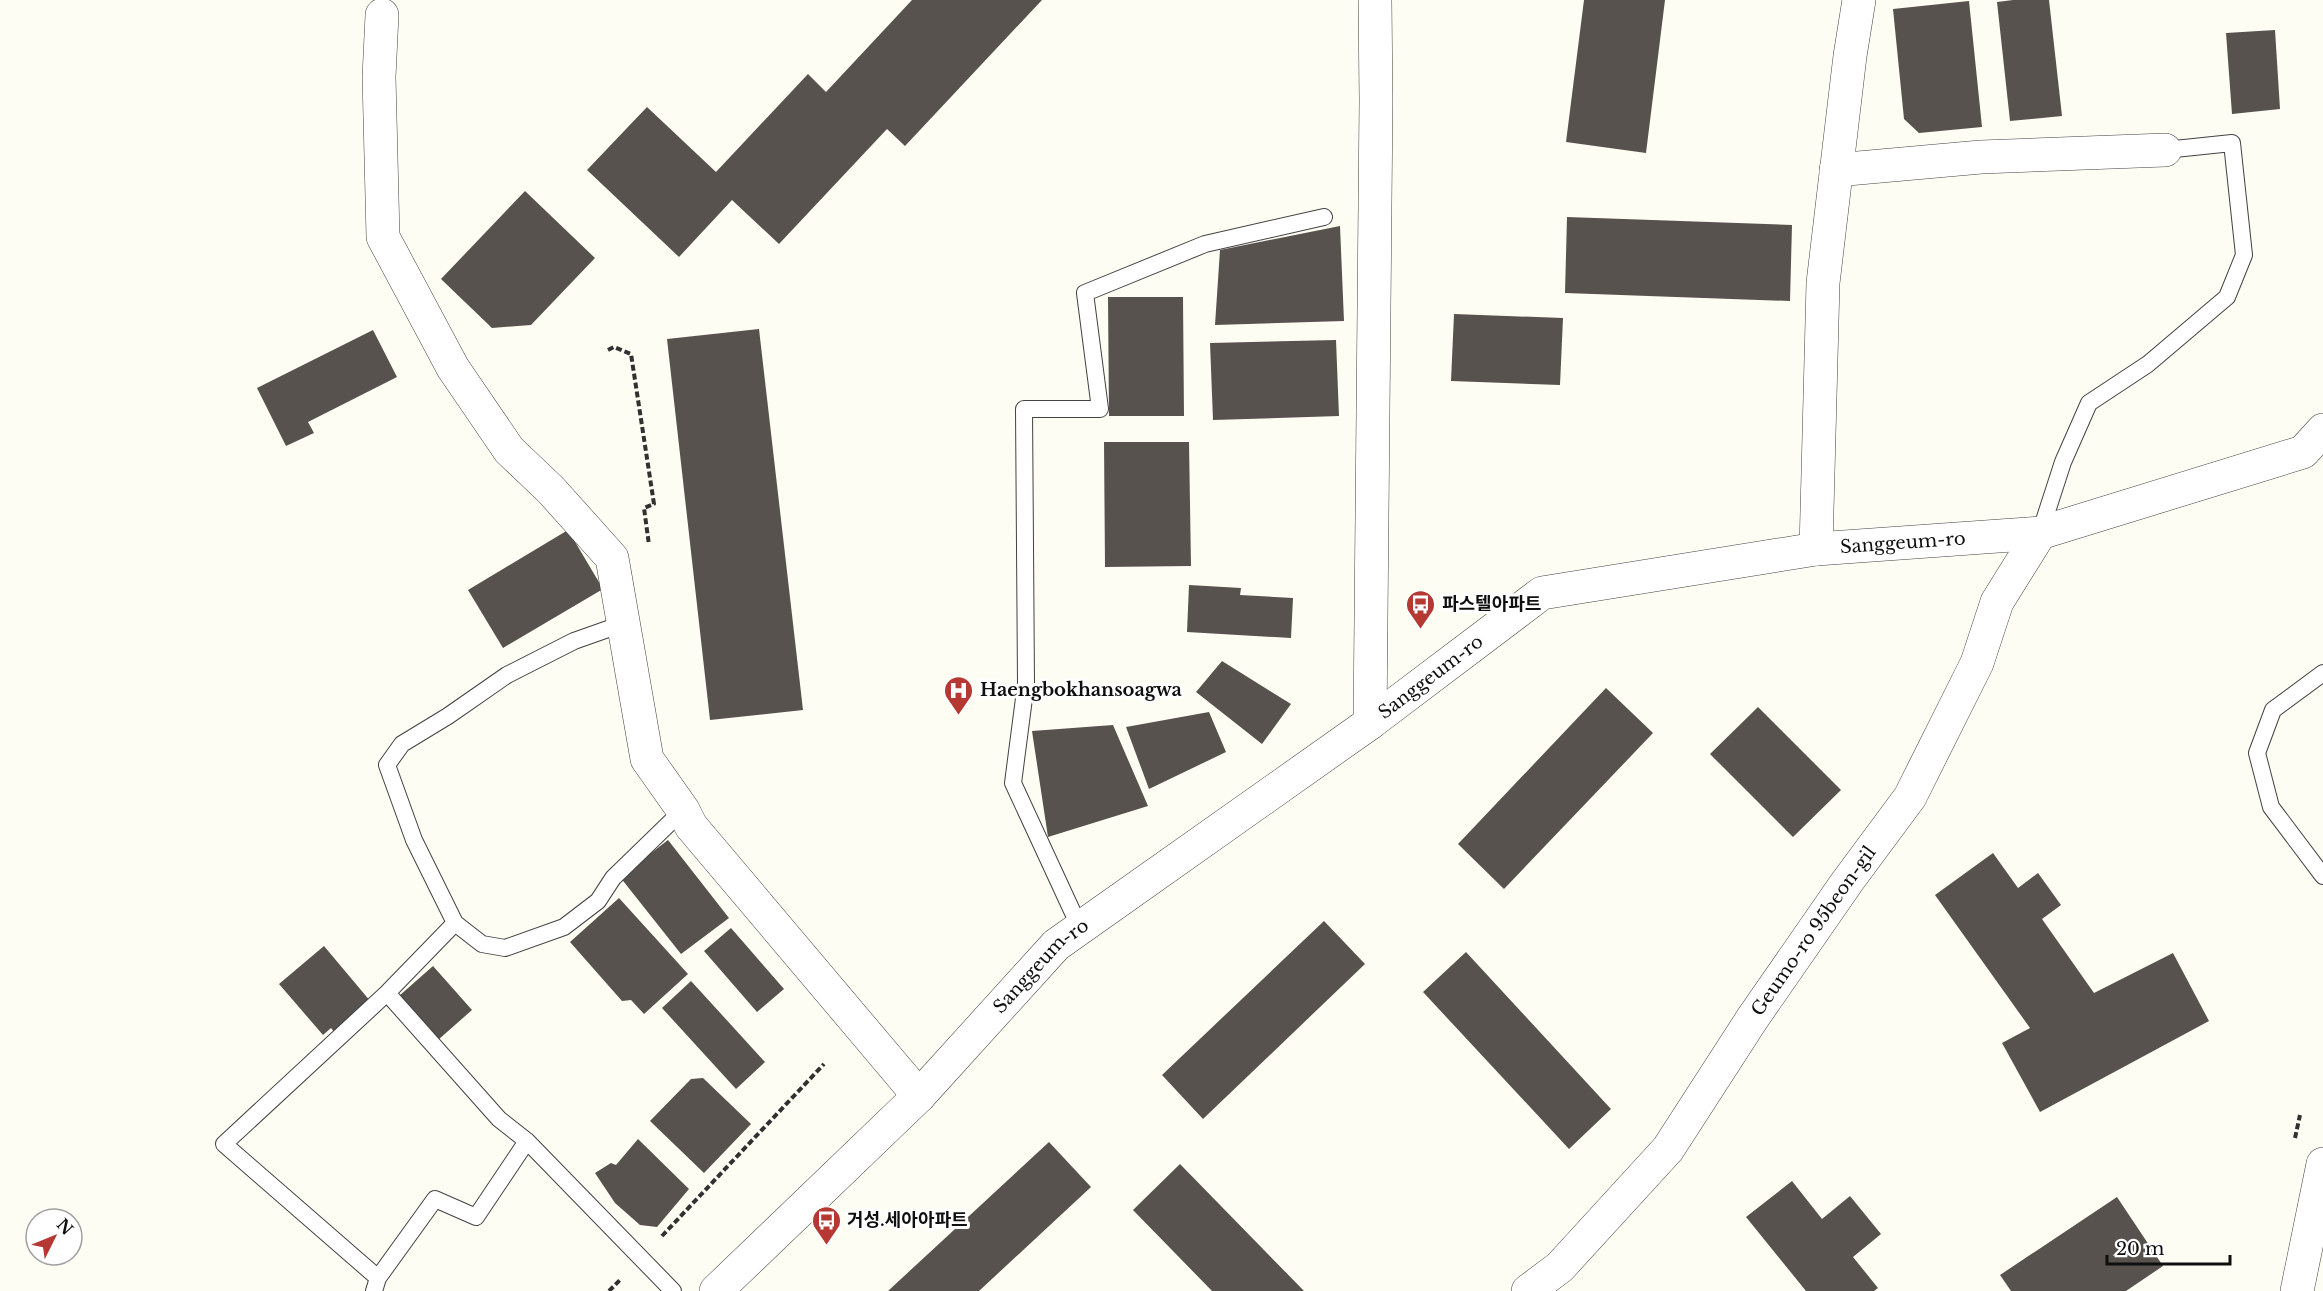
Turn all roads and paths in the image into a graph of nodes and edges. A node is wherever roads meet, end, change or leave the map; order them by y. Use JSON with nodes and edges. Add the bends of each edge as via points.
{"nodes":[{"id":1,"x":1375,"y":0,"type":"edge"},
{"id":2,"x":1859,"y":0,"type":"edge"},
{"id":3,"x":382,"y":15,"type":"dead end"},
{"id":4,"x":2165,"y":150,"type":"joint"},
{"id":5,"x":1836,"y":170,"type":"junction"},
{"id":6,"x":1324,"y":217,"type":"dead end"},
{"id":7,"x":608,"y":350,"type":"dead end"},
{"id":8,"x":2323,"y":430,"type":"edge"},
{"id":9,"x":2040,"y":533,"type":"junction"},
{"id":10,"x":1816,"y":549,"type":"junction"},
{"id":11,"x":650,"y":553,"type":"dead end"},
{"id":12,"x":625,"y":623,"type":"junction"},
{"id":13,"x":2323,"y":673,"type":"edge"},
{"id":14,"x":1370,"y":723,"type":"junction"},
{"id":15,"x":683,"y":810,"type":"junction"},
{"id":16,"x":2323,"y":876,"type":"edge"},
{"id":17,"x":455,"y":923,"type":"junction"},
{"id":18,"x":1080,"y":928,"type":"junction"},
{"id":19,"x":387,"y":993,"type":"junction"},
{"id":20,"x":824,"y":1064,"type":"dead end"},
{"id":21,"x":919,"y":1096,"type":"junction"},
{"id":22,"x":527,"y":1141,"type":"junction"},
{"id":23,"x":2323,"y":1164,"type":"edge"},
{"id":24,"x":656,"y":1242,"type":"dead end"},
{"id":25,"x":627,"y":1273,"type":"dead end"},
{"id":26,"x":376,"y":1284,"type":"edge"},
{"id":27,"x":609,"y":1291,"type":"edge"},
{"id":28,"x":673,"y":1291,"type":"edge"},
{"id":29,"x":716,"y":1291,"type":"edge"},
{"id":30,"x":1528,"y":1291,"type":"edge"},
{"id":31,"x":2297,"y":1291,"type":"edge"}],
"edges":[{"from":1,"to":14,"type":"street"},
{"from":2,"to":5,"type":"street"},
{"from":3,"to":12,"type":"street","via":[[379,77],[383,237],[453,368],[509,450],[612,558]]},
{"from":4,"to":5,"type":"street","via":[[1980,157]]},
{"from":4,"to":9,"type":"lane","via":[[2232,143],[2244,255],[2227,297],[2148,364],[2089,403],[2063,462]]},
{"from":5,"to":10,"type":"street","via":[[1823,283]]},
{"from":6,"to":18,"type":"lane","via":[[1205,244],[1085,293],[1100,409],[1024,409],[1026,683],[1013,783]]},
{"from":7,"to":11,"type":"path","via":[[614,347],[630,354],[654,504],[644,508]]},
{"from":8,"to":9,"type":"street","name":"Sanggeum-ro","via":[[2303,452]]},
{"from":9,"to":10,"type":"street","name":"Sanggeum-ro"},
{"from":9,"to":30,"type":"street","name":"Geumo-ro 95beon-gil","via":[[1997,602],[1977,663],[1910,797],[1752,1018],[1668,1149],[1560,1267]]},
{"from":10,"to":14,"type":"street","name":"Sanggeum-ro","via":[[1542,593]]},
{"from":12,"to":15,"type":"street","via":[[647,759]]},
{"from":12,"to":17,"type":"lane","via":[[574,641],[507,675],[402,744],[387,765],[414,840]]},
{"from":13,"to":16,"type":"lane","via":[[2273,710],[2257,753],[2271,807]]},
{"from":14,"to":18,"type":"street","name":"Sanggeum-ro"},
{"from":15,"to":17,"type":"lane","via":[[613,878],[598,901],[564,927],[505,948],[482,944]]},
{"from":15,"to":21,"type":"street","via":[[691,826]]},
{"from":17,"to":19,"type":"lane"},
{"from":18,"to":21,"type":"street","name":"Sanggeum-ro","via":[[1056,945]]},
{"from":19,"to":22,"type":"lane","via":[[499,1119]]},
{"from":19,"to":26,"type":"lane","via":[[224,1144]]},
{"from":20,"to":24,"type":"path"},
{"from":21,"to":29,"type":"street","name":"Sanggeum-ro"},
{"from":22,"to":26,"type":"lane","via":[[476,1217],[435,1198]]},
{"from":22,"to":28,"type":"lane"},
{"from":23,"to":31,"type":"street"},
{"from":25,"to":27,"type":"path"}]}
